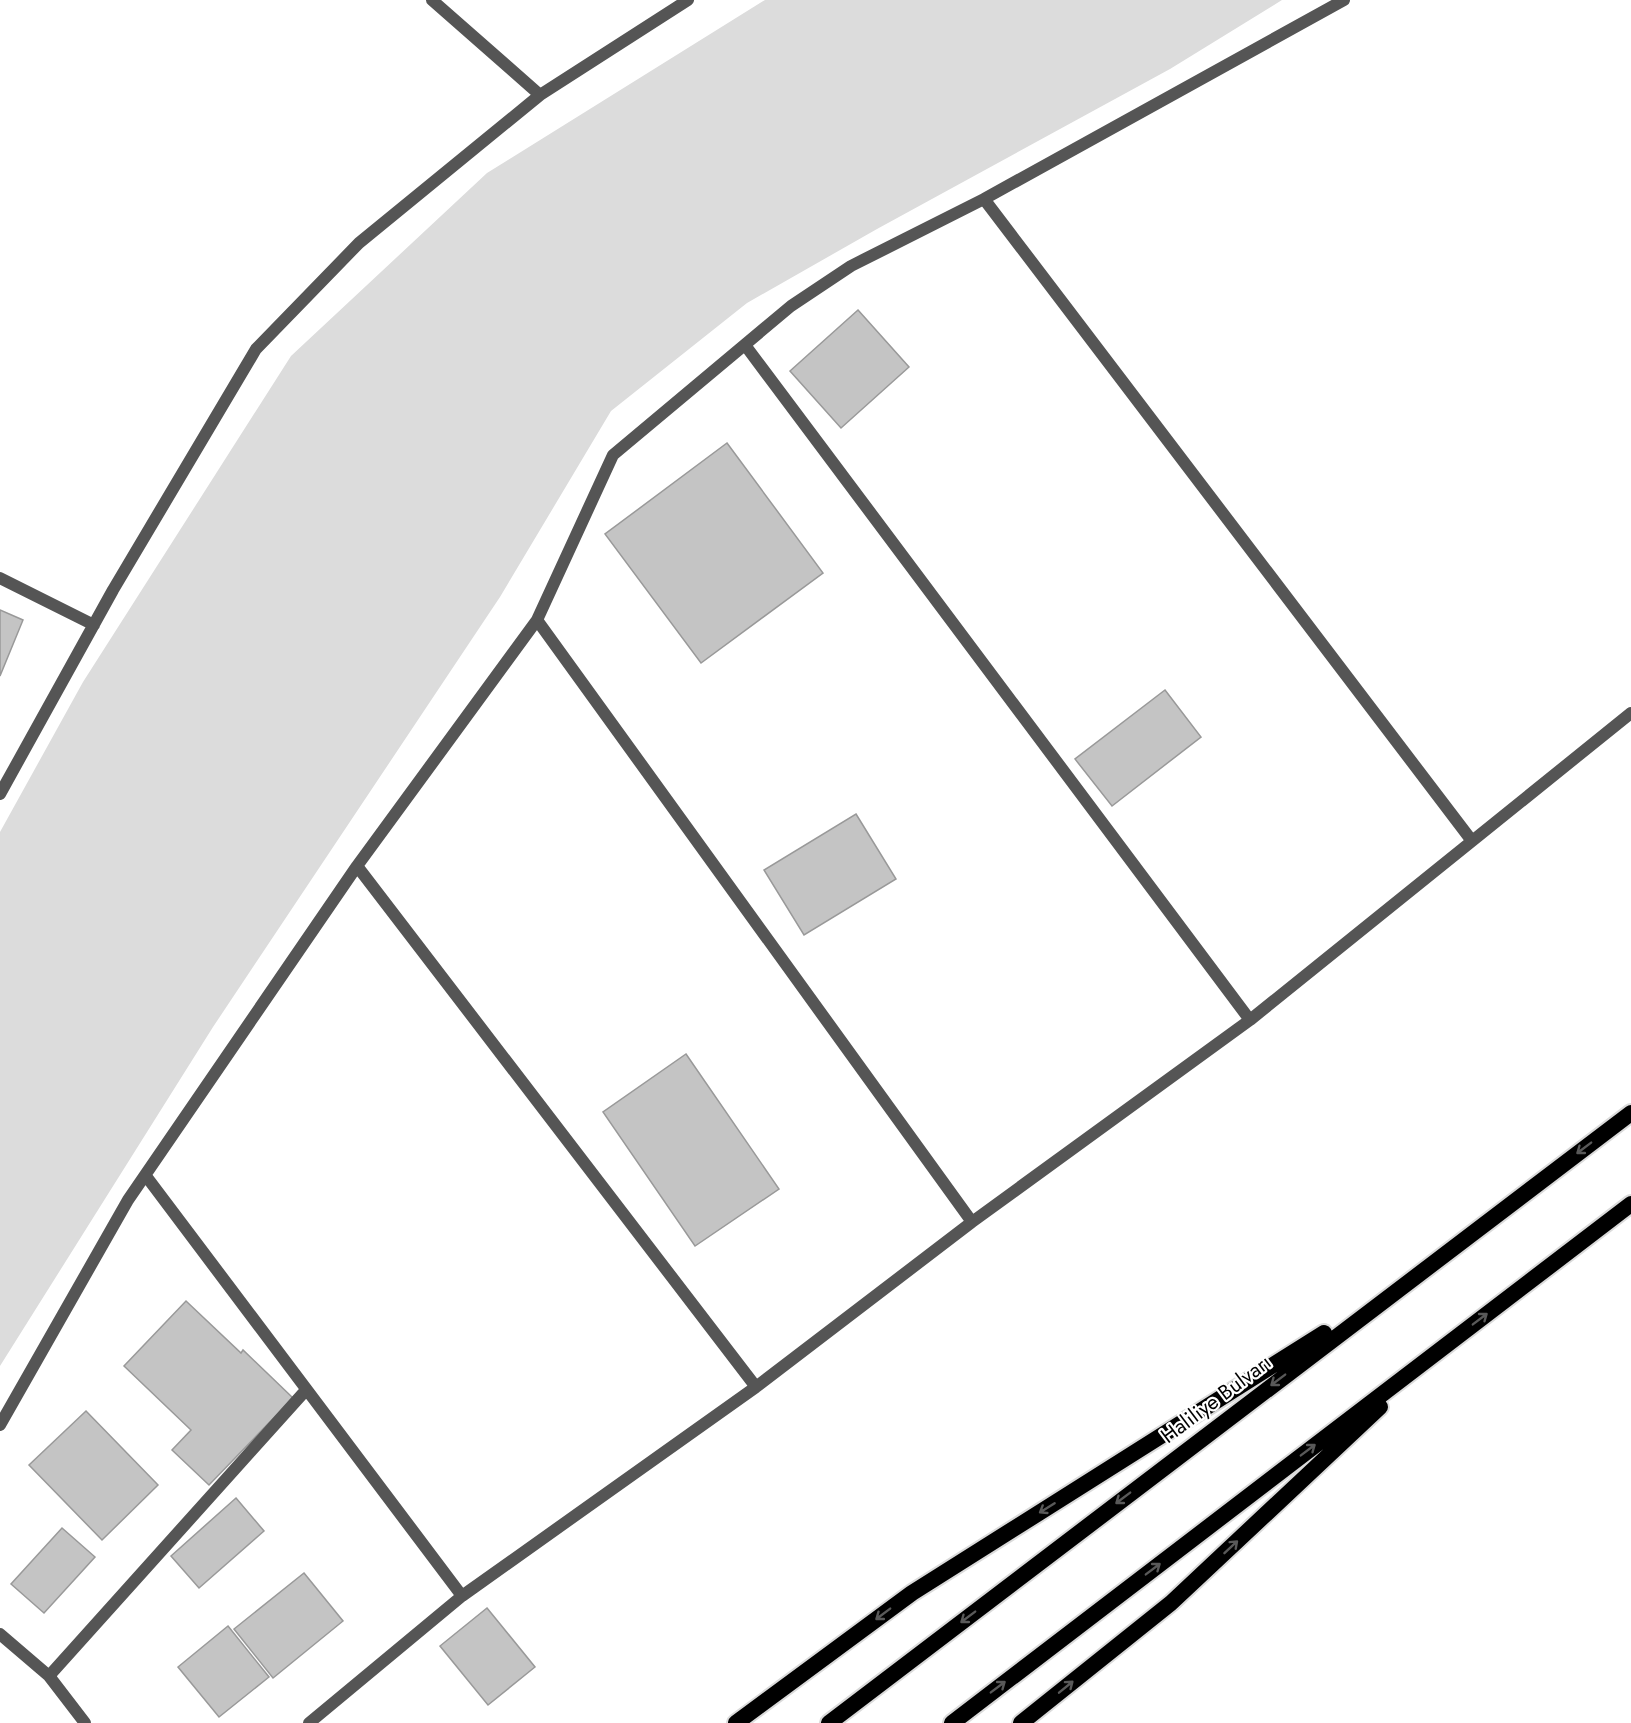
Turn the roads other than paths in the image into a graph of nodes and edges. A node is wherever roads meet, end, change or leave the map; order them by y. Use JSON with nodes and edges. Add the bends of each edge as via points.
{"nodes":[{"id":1,"x":432,"y":0,"type":"edge"},
{"id":2,"x":688,"y":0,"type":"edge"},
{"id":3,"x":1344,"y":0,"type":"edge"},
{"id":4,"x":540,"y":95,"type":"junction"},
{"id":5,"x":984,"y":199,"type":"junction"},
{"id":6,"x":745,"y":345,"type":"junction"},
{"id":7,"x":0,"y":578,"type":"edge"},
{"id":8,"x":537,"y":620,"type":"junction"},
{"id":9,"x":94,"y":625,"type":"junction"},
{"id":10,"x":1631,"y":713,"type":"edge"},
{"id":11,"x":0,"y":794,"type":"edge"},
{"id":12,"x":1472,"y":841,"type":"junction"},
{"id":13,"x":357,"y":866,"type":"junction"},
{"id":14,"x":1250,"y":1020,"type":"junction"},
{"id":15,"x":1631,"y":1113,"type":"edge"},
{"id":16,"x":146,"y":1176,"type":"junction"},
{"id":17,"x":1631,"y":1204,"type":"edge"},
{"id":18,"x":972,"y":1222,"type":"junction"},
{"id":19,"x":1416,"y":1275,"type":"junction"},
{"id":20,"x":1449,"y":1342,"type":"junction"},
{"id":21,"x":756,"y":1387,"type":"junction"},
{"id":22,"x":306,"y":1390,"type":"junction"},
{"id":23,"x":0,"y":1425,"type":"edge"},
{"id":24,"x":462,"y":1596,"type":"junction"},
{"id":25,"x":0,"y":1634,"type":"edge"},
{"id":26,"x":49,"y":1677,"type":"junction"},
{"id":27,"x":85,"y":1723,"type":"edge"},
{"id":28,"x":309,"y":1723,"type":"edge"},
{"id":29,"x":736,"y":1723,"type":"edge"},
{"id":30,"x":829,"y":1723,"type":"edge"},
{"id":31,"x":952,"y":1723,"type":"edge"},
{"id":32,"x":1021,"y":1723,"type":"edge"}],
"edges":[{"from":1,"to":4,"type":"street"},
{"from":2,"to":4,"type":"street"},
{"from":3,"to":5,"type":"street"},
{"from":4,"to":9,"type":"street","via":[[359,243],[256,349]]},
{"from":5,"to":6,"type":"street","via":[[851,266],[791,306]]},
{"from":5,"to":12,"type":"street"},
{"from":6,"to":8,"type":"street","via":[[614,455]]},
{"from":6,"to":14,"type":"street"},
{"from":7,"to":9,"type":"street"},
{"from":8,"to":13,"type":"street"},
{"from":8,"to":18,"type":"street"},
{"from":9,"to":11,"type":"street"},
{"from":10,"to":12,"type":"street"},
{"from":12,"to":14,"type":"street"},
{"from":13,"to":16,"type":"street"},
{"from":13,"to":21,"type":"street"},
{"from":14,"to":18,"type":"street"},
{"from":15,"to":19,"type":"highway","name":"Haliliye Bulvarı","one_way":true},
{"from":16,"to":22,"type":"street"},
{"from":16,"to":23,"type":"street","via":[[128,1200]]},
{"from":20,"to":17,"type":"highway","one_way":true},
{"from":18,"to":21,"type":"street"},
{"from":19,"to":29,"type":"highway","one_way":true,"via":[[912,1593]]},
{"from":19,"to":30,"type":"highway","name":"Haliliye Bulvarı","one_way":true},
{"from":31,"to":20,"type":"highway","one_way":true},
{"from":32,"to":20,"type":"highway","one_way":true,"via":[[1171,1603]]},
{"from":21,"to":24,"type":"street"},
{"from":22,"to":24,"type":"street"},
{"from":22,"to":26,"type":"street"},
{"from":24,"to":28,"type":"street"},
{"from":25,"to":26,"type":"street"},
{"from":26,"to":27,"type":"street"}]}
